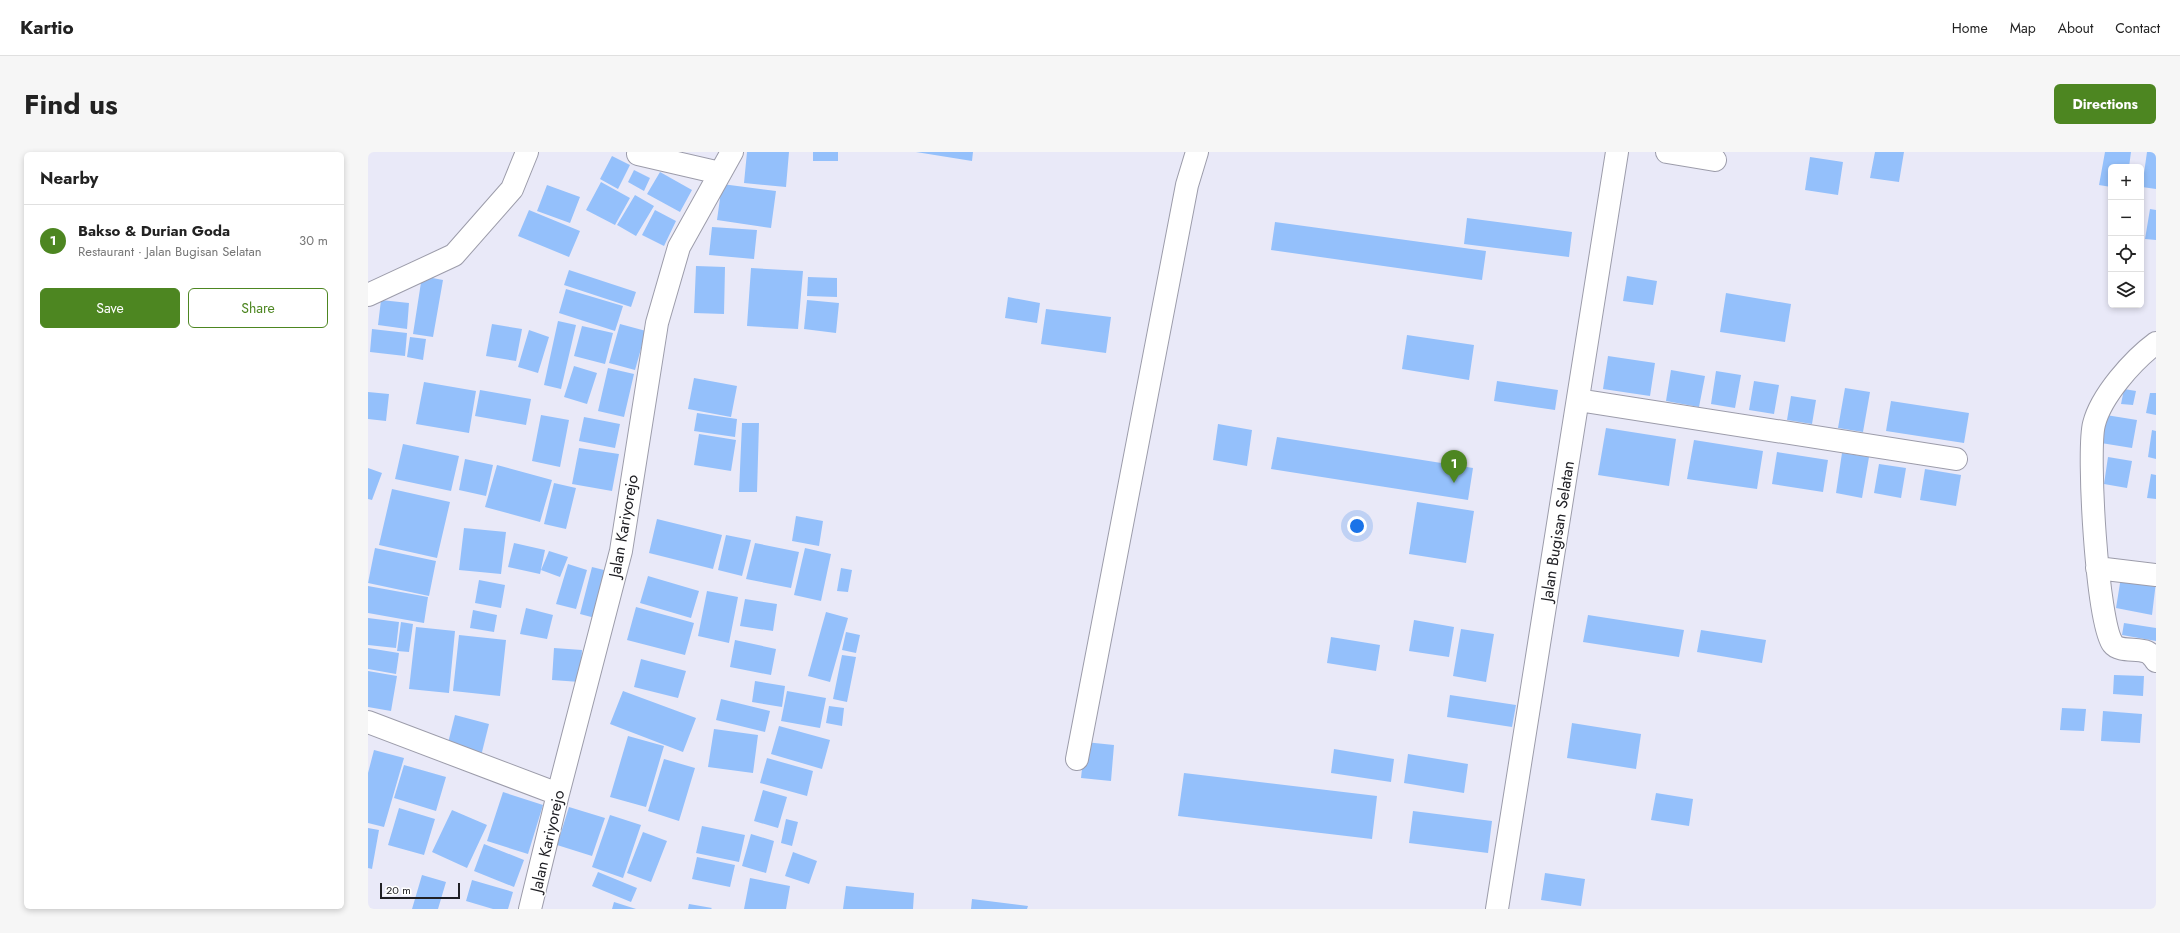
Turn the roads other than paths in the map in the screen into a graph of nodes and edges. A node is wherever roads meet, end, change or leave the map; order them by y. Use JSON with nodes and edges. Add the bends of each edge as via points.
{"nodes":[{"id":1,"x":527,"y":152,"type":"edge"},
{"id":2,"x":732,"y":152,"type":"edge"},
{"id":3,"x":1196,"y":152,"type":"edge"},
{"id":4,"x":1617,"y":152,"type":"edge"},
{"id":5,"x":1667,"y":152,"type":"edge"},
{"id":6,"x":638,"y":154,"type":"dead end"},
{"id":7,"x":1715,"y":160,"type":"dead end"},
{"id":8,"x":720,"y":173,"type":"junction"},
{"id":9,"x":368,"y":295,"type":"edge"},
{"id":10,"x":2156,"y":343,"type":"edge"},
{"id":11,"x":1578,"y":400,"type":"junction"},
{"id":12,"x":1956,"y":459,"type":"dead end"},
{"id":13,"x":2097,"y":568,"type":"junction"},
{"id":14,"x":2156,"y":575,"type":"edge"},
{"id":15,"x":2156,"y":661,"type":"edge"},
{"id":16,"x":368,"y":722,"type":"edge"},
{"id":17,"x":1077,"y":758,"type":"dead end"},
{"id":18,"x":558,"y":794,"type":"junction"},
{"id":19,"x":530,"y":909,"type":"edge"},
{"id":20,"x":1497,"y":909,"type":"edge"}],
"edges":[{"from":1,"to":9,"type":"street","via":[[512,189],[454,255]]},
{"from":2,"to":8,"type":"street","name":"Jalan Kariyorejo"},
{"from":3,"to":17,"type":"street","via":[[1187,186]]},
{"from":4,"to":11,"type":"street","name":"Jalan Bugisan Selatan"},
{"from":5,"to":7,"type":"street"},
{"from":6,"to":8,"type":"street"},
{"from":8,"to":18,"type":"street","name":"Jalan Kariyorejo","via":[[679,247],[657,323],[621,551]]},
{"from":10,"to":13,"type":"street","via":[[2123,374],[2094,424],[2092,483]]},
{"from":11,"to":12,"type":"street"},
{"from":11,"to":20,"type":"street","name":"Jalan Bugisan Selatan"},
{"from":13,"to":14,"type":"street"},
{"from":13,"to":15,"type":"street","via":[[2104,614],[2112,644],[2116,647],[2148,652]]},
{"from":16,"to":18,"type":"street"},
{"from":18,"to":19,"type":"street","name":"Jalan Kariyorejo"}]}
